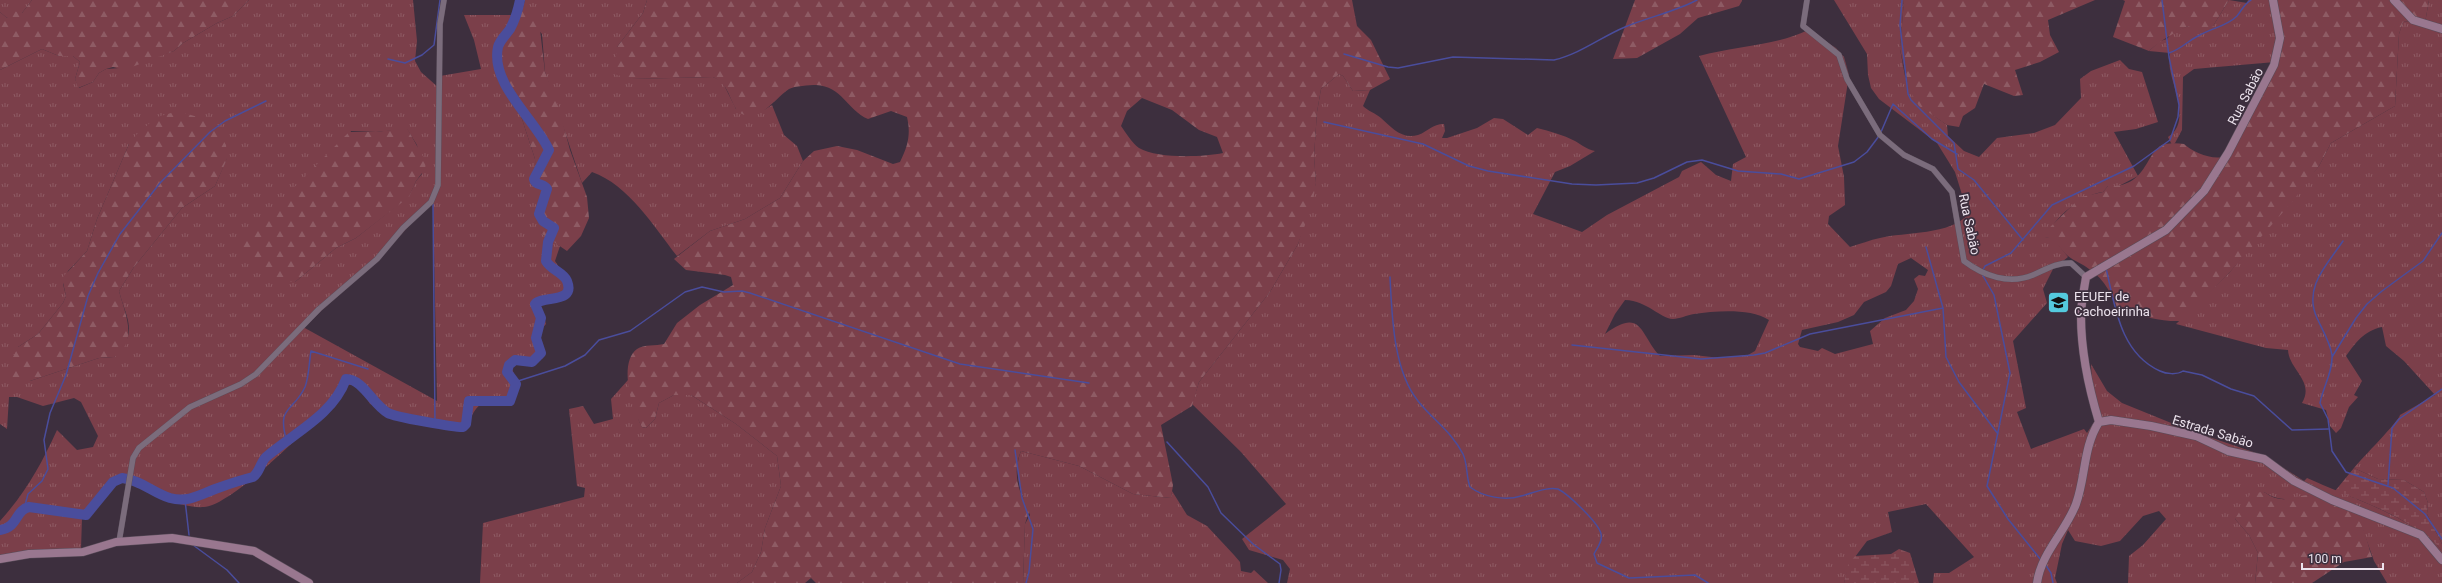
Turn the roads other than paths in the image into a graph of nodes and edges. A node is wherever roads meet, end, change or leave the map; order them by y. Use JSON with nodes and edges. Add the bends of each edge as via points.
{"nodes":[{"id":1,"x":444,"y":0,"type":"edge"},
{"id":2,"x":1807,"y":0,"type":"edge"},
{"id":3,"x":2273,"y":0,"type":"edge"},
{"id":4,"x":2394,"y":0,"type":"edge"},
{"id":5,"x":2442,"y":29,"type":"edge"},
{"id":6,"x":2086,"y":277,"type":"junction"},
{"id":7,"x":2099,"y":422,"type":"junction"},
{"id":8,"x":119,"y":542,"type":"junction"},
{"id":9,"x":0,"y":559,"type":"edge"},
{"id":10,"x":2442,"y":560,"type":"edge"},
{"id":11,"x":309,"y":583,"type":"edge"},
{"id":12,"x":2037,"y":583,"type":"edge"}],
"edges":[{"from":1,"to":8,"type":"street","via":[[440,24],[438,185],[431,202],[403,228],[377,259],[323,306],[256,374],[241,384],[190,407],[139,448],[134,455]]},
{"from":2,"to":6,"type":"street","name":"Rua Sabäo","via":[[1803,26],[1839,55],[1847,79],[1880,135],[1904,156],[1933,169],[1952,192],[1964,261],[1974,269],[1997,278],[2014,280],[2058,263],[2071,263]]},
{"from":3,"to":6,"type":"street","name":"Rua Sabäo","via":[[2280,38],[2274,65],[2228,153],[2204,191],[2166,230]]},
{"from":4,"to":5,"type":"street","via":[[2413,20]]},
{"from":6,"to":7,"type":"street","via":[[2081,316],[2093,402]]},
{"from":7,"to":10,"type":"street","name":"Estrada Sabäo","via":[[2111,420],[2196,436],[2228,450],[2264,459],[2294,481],[2332,500],[2421,535]]},
{"from":7,"to":12,"type":"street","via":[[2086,448],[2083,478],[2075,505],[2048,551]]},
{"from":8,"to":9,"type":"street","via":[[83,552],[29,554]]},
{"from":8,"to":11,"type":"street","via":[[172,538],[254,551]]}]}
